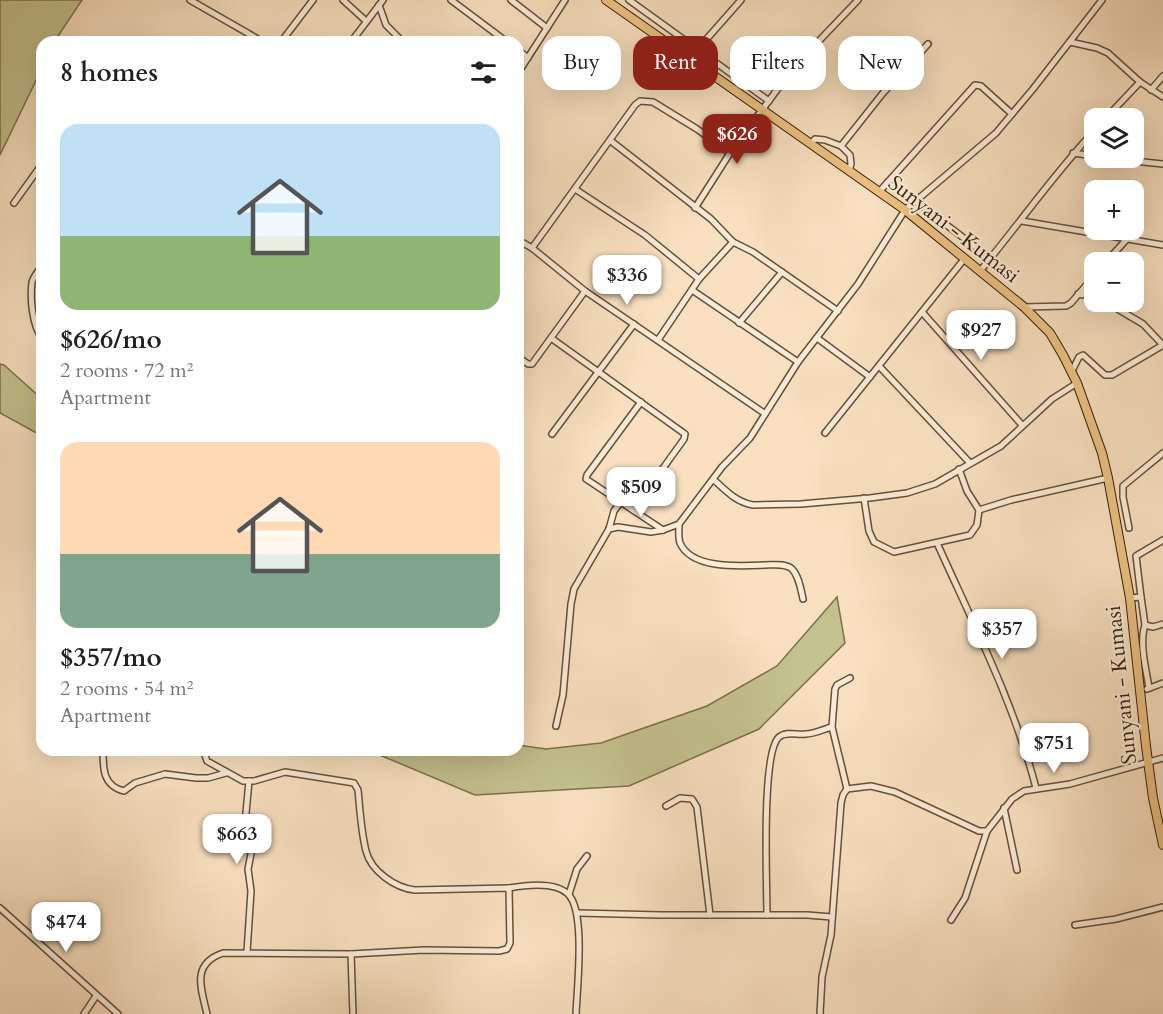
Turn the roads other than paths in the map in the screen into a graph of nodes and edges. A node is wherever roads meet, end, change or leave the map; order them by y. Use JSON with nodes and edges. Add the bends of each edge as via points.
{"nodes":[{"id":1,"x":190,"y":0,"type":"edge"},
{"id":2,"x":313,"y":0,"type":"edge"},
{"id":3,"x":343,"y":0,"type":"edge"},
{"id":4,"x":383,"y":0,"type":"edge"},
{"id":5,"x":452,"y":0,"type":"edge"},
{"id":6,"x":511,"y":0,"type":"edge"},
{"id":7,"x":565,"y":0,"type":"edge"},
{"id":8,"x":606,"y":0,"type":"edge"},
{"id":9,"x":629,"y":0,"type":"edge"},
{"id":10,"x":741,"y":0,"type":"edge"},
{"id":11,"x":858,"y":0,"type":"edge"},
{"id":12,"x":1102,"y":0,"type":"edge"},
{"id":13,"x":379,"y":5,"type":"junction"},
{"id":14,"x":366,"y":21,"type":"junction"},
{"id":15,"x":547,"y":28,"type":"junction"},
{"id":16,"x":253,"y":36,"type":"edge"},
{"id":17,"x":286,"y":36,"type":"edge"},
{"id":18,"x":355,"y":36,"type":"edge"},
{"id":19,"x":397,"y":36,"type":"edge"},
{"id":20,"x":499,"y":36,"type":"edge"},
{"id":21,"x":657,"y":36,"type":"edge"},
{"id":22,"x":677,"y":36,"type":"edge"},
{"id":23,"x":710,"y":36,"type":"edge"},
{"id":24,"x":1070,"y":42,"type":"junction"},
{"id":25,"x":928,"y":44,"type":"dead end"},
{"id":26,"x":524,"y":55,"type":"edge"},
{"id":27,"x":528,"y":58,"type":"junction"},
{"id":28,"x":524,"y":64,"type":"edge"},
{"id":29,"x":718,"y":66,"type":"edge"},
{"id":30,"x":1163,"y":76,"type":"edge"},
{"id":31,"x":718,"y":79,"type":"edge"},
{"id":32,"x":1140,"y":82,"type":"junction"},
{"id":33,"x":1151,"y":90,"type":"junction"},
{"id":34,"x":1163,"y":97,"type":"edge"},
{"id":35,"x":769,"y":101,"type":"junction"},
{"id":36,"x":1115,"y":108,"type":"edge"},
{"id":37,"x":762,"y":110,"type":"junction"},
{"id":38,"x":1012,"y":114,"type":"junction"},
{"id":39,"x":611,"y":141,"type":"junction"},
{"id":40,"x":1084,"y":142,"type":"edge"},
{"id":41,"x":810,"y":144,"type":"junction"},
{"id":42,"x":841,"y":146,"type":"junction"},
{"id":43,"x":730,"y":153,"type":"junction"},
{"id":44,"x":1073,"y":153,"type":"junction"},
{"id":45,"x":1084,"y":154,"type":"edge"},
{"id":46,"x":1144,"y":162,"type":"edge"},
{"id":47,"x":1163,"y":164,"type":"edge"},
{"id":48,"x":849,"y":171,"type":"junction"},
{"id":49,"x":36,"y":172,"type":"edge"},
{"id":50,"x":887,"y":183,"type":"junction"},
{"id":51,"x":575,"y":189,"type":"junction"},
{"id":52,"x":879,"y":192,"type":"junction"},
{"id":53,"x":915,"y":201,"type":"junction"},
{"id":54,"x":14,"y":203,"type":"dead end"},
{"id":55,"x":695,"y":208,"type":"junction"},
{"id":56,"x":905,"y":210,"type":"junction"},
{"id":57,"x":1022,"y":220,"type":"junction"},
{"id":58,"x":1084,"y":231,"type":"edge"},
{"id":59,"x":1126,"y":240,"type":"edge"},
{"id":60,"x":1133,"y":240,"type":"edge"},
{"id":61,"x":734,"y":242,"type":"junction"},
{"id":62,"x":524,"y":244,"type":"edge"},
{"id":63,"x":1163,"y":245,"type":"edge"},
{"id":64,"x":532,"y":249,"type":"junction"},
{"id":65,"x":1115,"y":252,"type":"edge"},
{"id":66,"x":965,"y":258,"type":"junction"},
{"id":67,"x":990,"y":258,"type":"junction"},
{"id":68,"x":980,"y":270,"type":"junction"},
{"id":69,"x":782,"y":272,"type":"junction"},
{"id":70,"x":36,"y":275,"type":"edge"},
{"id":71,"x":699,"y":279,"type":"junction"},
{"id":72,"x":1084,"y":287,"type":"edge"},
{"id":73,"x":692,"y":290,"type":"junction"},
{"id":74,"x":585,"y":291,"type":"junction"},
{"id":75,"x":1078,"y":294,"type":"junction"},
{"id":76,"x":1084,"y":295,"type":"edge"},
{"id":77,"x":1024,"y":307,"type":"junction"},
{"id":78,"x":838,"y":311,"type":"junction"},
{"id":79,"x":922,"y":312,"type":"junction"},
{"id":80,"x":1123,"y":312,"type":"edge"},
{"id":81,"x":739,"y":323,"type":"junction"},
{"id":82,"x":634,"y":324,"type":"junction"},
{"id":83,"x":36,"y":325,"type":"edge"},
{"id":84,"x":551,"y":338,"type":"junction"},
{"id":85,"x":817,"y":338,"type":"junction"},
{"id":86,"x":658,"y":340,"type":"junction"},
{"id":87,"x":1163,"y":345,"type":"edge"},
{"id":88,"x":524,"y":361,"type":"edge"},
{"id":89,"x":798,"y":362,"type":"junction"},
{"id":90,"x":879,"y":366,"type":"junction"},
{"id":91,"x":599,"y":371,"type":"junction"},
{"id":92,"x":1072,"y":371,"type":"junction"},
{"id":93,"x":870,"y":377,"type":"junction"},
{"id":94,"x":1077,"y":383,"type":"junction"},
{"id":95,"x":641,"y":402,"type":"junction"},
{"id":96,"x":764,"y":413,"type":"junction"},
{"id":97,"x":1022,"y":425,"type":"junction"},
{"id":98,"x":825,"y":433,"type":"dead end"},
{"id":99,"x":552,"y":434,"type":"dead end"},
{"id":100,"x":1163,"y":453,"type":"edge"},
{"id":101,"x":970,"y":463,"type":"junction"},
{"id":102,"x":959,"y":469,"type":"junction"},
{"id":103,"x":1108,"y":478,"type":"junction"},
{"id":104,"x":713,"y":479,"type":"junction"},
{"id":105,"x":864,"y":498,"type":"junction"},
{"id":106,"x":620,"y":503,"type":"junction"},
{"id":107,"x":633,"y":510,"type":"junction"},
{"id":108,"x":979,"y":510,"type":"junction"},
{"id":109,"x":679,"y":524,"type":"junction"},
{"id":110,"x":1129,"y":528,"type":"dead end"},
{"id":111,"x":609,"y":529,"type":"junction"},
{"id":112,"x":663,"y":530,"type":"junction"},
{"id":113,"x":1163,"y":540,"type":"edge"},
{"id":114,"x":937,"y":543,"type":"junction"},
{"id":115,"x":1142,"y":597,"type":"junction"},
{"id":116,"x":1130,"y":598,"type":"junction"},
{"id":117,"x":803,"y":599,"type":"dead end"},
{"id":118,"x":1163,"y":624,"type":"edge"},
{"id":119,"x":1145,"y":625,"type":"junction"},
{"id":120,"x":850,"y":678,"type":"dead end"},
{"id":121,"x":1163,"y":684,"type":"edge"},
{"id":122,"x":1144,"y":690,"type":"junction"},
{"id":123,"x":556,"y":726,"type":"dead end"},
{"id":124,"x":832,"y":727,"type":"junction"},
{"id":125,"x":103,"y":756,"type":"edge"},
{"id":126,"x":205,"y":756,"type":"edge"},
{"id":127,"x":1163,"y":758,"type":"edge"},
{"id":128,"x":1148,"y":762,"type":"junction"},
{"id":129,"x":226,"y":773,"type":"junction"},
{"id":130,"x":249,"y":781,"type":"junction"},
{"id":131,"x":1036,"y":788,"type":"junction"},
{"id":132,"x":847,"y":789,"type":"junction"},
{"id":133,"x":666,"y":806,"type":"dead end"},
{"id":134,"x":1004,"y":808,"type":"junction"},
{"id":135,"x":987,"y":831,"type":"junction"},
{"id":136,"x":1163,"y":844,"type":"edge"},
{"id":137,"x":587,"y":856,"type":"dead end"},
{"id":138,"x":1017,"y":870,"type":"dead end"},
{"id":139,"x":509,"y":888,"type":"junction"},
{"id":140,"x":569,"y":894,"type":"junction"},
{"id":141,"x":1163,"y":907,"type":"edge"},
{"id":142,"x":0,"y":908,"type":"edge"},
{"id":143,"x":577,"y":912,"type":"junction"},
{"id":144,"x":710,"y":915,"type":"junction"},
{"id":145,"x":767,"y":915,"type":"junction"},
{"id":146,"x":832,"y":917,"type":"junction"},
{"id":147,"x":951,"y":920,"type":"dead end"},
{"id":148,"x":1075,"y":925,"type":"dead end"},
{"id":149,"x":247,"y":952,"type":"junction"},
{"id":150,"x":351,"y":954,"type":"junction"},
{"id":151,"x":96,"y":996,"type":"junction"},
{"id":152,"x":84,"y":1014,"type":"edge"},
{"id":153,"x":118,"y":1014,"type":"edge"},
{"id":154,"x":207,"y":1014,"type":"edge"},
{"id":155,"x":353,"y":1014,"type":"edge"},
{"id":156,"x":576,"y":1014,"type":"edge"},
{"id":157,"x":820,"y":1014,"type":"edge"}],
"edges":[{"from":1,"to":16,"type":"street"},
{"from":2,"to":17,"type":"street"},
{"from":3,"to":14,"type":"street"},
{"from":4,"to":13,"type":"street"},
{"from":5,"to":20,"type":"street"},
{"from":6,"to":15,"type":"street"},
{"from":7,"to":15,"type":"street"},
{"from":8,"to":21,"type":"main road","name":"Sunyani - Kumasi"},
{"from":9,"to":22,"type":"street"},
{"from":10,"to":23,"type":"street"},
{"from":11,"to":35,"type":"street","via":[[794,67]]},
{"from":12,"to":24,"type":"street"},
{"from":13,"to":14,"type":"street"},
{"from":13,"to":19,"type":"street","via":[[386,25]]},
{"from":14,"to":18,"type":"street"},
{"from":15,"to":27,"type":"street"},
{"from":24,"to":32,"type":"street","via":[[1108,53]]},
{"from":24,"to":38,"type":"street"},
{"from":25,"to":42,"type":"street"},
{"from":26,"to":27,"type":"street"},
{"from":27,"to":28,"type":"street"},
{"from":29,"to":35,"type":"street"},
{"from":30,"to":33,"type":"street"},
{"from":31,"to":37,"type":"main road","name":"Sunyani - Kumasi"},
{"from":32,"to":33,"type":"street"},
{"from":32,"to":36,"type":"street"},
{"from":33,"to":34,"type":"street"},
{"from":35,"to":37,"type":"street"},
{"from":37,"to":41,"type":"main road","name":"Sunyani - Kumasi"},
{"from":37,"to":43,"type":"street"},
{"from":38,"to":50,"type":"street","via":[[981,86],[975,86]]},
{"from":38,"to":53,"type":"street","via":[[987,141]]},
{"from":39,"to":43,"type":"street","via":[[635,105],[647,100]]},
{"from":39,"to":51,"type":"street"},
{"from":39,"to":55,"type":"street"},
{"from":40,"to":44,"type":"street"},
{"from":41,"to":42,"type":"street","via":[[815,139]]},
{"from":41,"to":48,"type":"main road","name":"Sunyani - Kumasi"},
{"from":42,"to":48,"type":"street","via":[[852,160]]},
{"from":43,"to":55,"type":"street"},
{"from":44,"to":45,"type":"street"},
{"from":44,"to":57,"type":"street"},
{"from":46,"to":47,"type":"street"},
{"from":48,"to":52,"type":"main road","name":"Sunyani - Kumasi"},
{"from":49,"to":54,"type":"street"},
{"from":50,"to":52,"type":"street"},
{"from":50,"to":53,"type":"street"},
{"from":51,"to":64,"type":"street"},
{"from":51,"to":71,"type":"street","via":[[645,235]]},
{"from":52,"to":56,"type":"main road","name":"Sunyani - Kumasi"},
{"from":53,"to":56,"type":"street"},
{"from":53,"to":67,"type":"street"},
{"from":55,"to":61,"type":"street"},
{"from":56,"to":66,"type":"main road","name":"Sunyani - Kumasi"},
{"from":56,"to":78,"type":"street"},
{"from":57,"to":58,"type":"street"},
{"from":57,"to":67,"type":"street"},
{"from":59,"to":65,"type":"street"},
{"from":60,"to":63,"type":"street"},
{"from":61,"to":69,"type":"street"},
{"from":61,"to":71,"type":"street"},
{"from":62,"to":64,"type":"street"},
{"from":64,"to":74,"type":"street"},
{"from":66,"to":68,"type":"main road","name":"Sunyani - Kumasi"},
{"from":66,"to":79,"type":"street"},
{"from":67,"to":68,"type":"street"},
{"from":68,"to":77,"type":"main road","name":"Sunyani - Kumasi"},
{"from":69,"to":78,"type":"street"},
{"from":69,"to":81,"type":"street"},
{"from":70,"to":83,"type":"street","via":[[32,286]]},
{"from":71,"to":73,"type":"street"},
{"from":72,"to":75,"type":"street"},
{"from":73,"to":81,"type":"street"},
{"from":73,"to":86,"type":"street"},
{"from":74,"to":82,"type":"street"},
{"from":74,"to":84,"type":"street"},
{"from":75,"to":76,"type":"street"},
{"from":75,"to":77,"type":"street","via":[[1066,306]]},
{"from":77,"to":92,"type":"main road","name":"Sunyani - Kumasi","via":[[1050,333]]},
{"from":78,"to":85,"type":"street"},
{"from":79,"to":90,"type":"street"},
{"from":79,"to":97,"type":"street"},
{"from":80,"to":87,"type":"street","via":[[1143,324]]},
{"from":81,"to":89,"type":"street"},
{"from":82,"to":86,"type":"street"},
{"from":82,"to":91,"type":"street"},
{"from":84,"to":88,"type":"street","via":[[532,364]]},
{"from":84,"to":91,"type":"street"},
{"from":85,"to":89,"type":"street"},
{"from":85,"to":93,"type":"street"},
{"from":86,"to":96,"type":"street"},
{"from":87,"to":92,"type":"street","via":[[1112,375],[1105,375],[1083,354]]},
{"from":89,"to":96,"type":"street"},
{"from":90,"to":93,"type":"street"},
{"from":90,"to":101,"type":"street"},
{"from":91,"to":95,"type":"street"},
{"from":91,"to":99,"type":"street"},
{"from":92,"to":94,"type":"main road","name":"Sunyani - Kumasi"},
{"from":93,"to":98,"type":"street"},
{"from":94,"to":97,"type":"street"},
{"from":94,"to":103,"type":"main road","name":"Sunyani - Kumasi"},
{"from":95,"to":106,"type":"street","via":[[586,479]]},
{"from":95,"to":107,"type":"street","via":[[685,434]]},
{"from":96,"to":104,"type":"street","via":[[750,438]]},
{"from":97,"to":101,"type":"street","via":[[1001,446]]},
{"from":100,"to":110,"type":"street","via":[[1123,486]]},
{"from":101,"to":102,"type":"street"},
{"from":102,"to":105,"type":"street","via":[[935,484],[907,493]]},
{"from":102,"to":108,"type":"street"},
{"from":103,"to":108,"type":"street"},
{"from":103,"to":116,"type":"main road","name":"Sunyani - Kumasi"},
{"from":104,"to":105,"type":"street","via":[[733,497],[753,505]]},
{"from":104,"to":109,"type":"street"},
{"from":105,"to":114,"type":"street","via":[[874,542],[894,552]]},
{"from":106,"to":107,"type":"street"},
{"from":106,"to":111,"type":"street"},
{"from":107,"to":112,"type":"street"},
{"from":108,"to":114,"type":"street","via":[[975,530],[970,535]]},
{"from":109,"to":112,"type":"street"},
{"from":109,"to":117,"type":"street","via":[[681,544],[701,560],[737,566],[790,567]]},
{"from":111,"to":112,"type":"street"},
{"from":111,"to":123,"type":"street","via":[[574,589]]},
{"from":113,"to":115,"type":"street","via":[[1136,556]]},
{"from":114,"to":131,"type":"street","via":[[1013,715]]},
{"from":115,"to":116,"type":"street"},
{"from":115,"to":119,"type":"street"},
{"from":116,"to":122,"type":"main road","name":"Sunyani - Kumasi"},
{"from":118,"to":119,"type":"street"},
{"from":119,"to":122,"type":"street"},
{"from":120,"to":124,"type":"street","via":[[835,689]]},
{"from":121,"to":122,"type":"street"},
{"from":122,"to":128,"type":"main road","name":"Sunyani - Kumasi"},
{"from":124,"to":132,"type":"street"},
{"from":124,"to":145,"type":"street","via":[[807,734],[785,734],[770,754]]},
{"from":125,"to":129,"type":"street","via":[[108,783],[124,791],[135,783],[165,774],[208,778]]},
{"from":126,"to":129,"type":"street"},
{"from":127,"to":128,"type":"street"},
{"from":128,"to":131,"type":"street","via":[[1070,784]]},
{"from":128,"to":136,"type":"main road","name":"Sunyani - Kumasi"},
{"from":129,"to":130,"type":"street"},
{"from":130,"to":139,"type":"street","via":[[285,772],[354,783],[368,856],[385,878],[404,889]]},
{"from":130,"to":149,"type":"street","via":[[246,813],[252,849],[248,869],[251,891]]},
{"from":131,"to":134,"type":"street","via":[[1012,799]]},
{"from":132,"to":135,"type":"street","via":[[871,786],[895,792],[945,817]]},
{"from":132,"to":146,"type":"street","via":[[841,803]]},
{"from":133,"to":144,"type":"street","via":[[680,798],[692,799],[697,807]]},
{"from":134,"to":135,"type":"street"},
{"from":134,"to":138,"type":"street"},
{"from":135,"to":147,"type":"street","via":[[964,898]]},
{"from":137,"to":140,"type":"street","via":[[577,869]]},
{"from":139,"to":140,"type":"street","via":[[547,886]]},
{"from":139,"to":150,"type":"street","via":[[507,949]]},
{"from":140,"to":143,"type":"street"},
{"from":141,"to":148,"type":"street"},
{"from":142,"to":151,"type":"street"},
{"from":143,"to":144,"type":"street"},
{"from":143,"to":156,"type":"street"},
{"from":144,"to":145,"type":"street"},
{"from":145,"to":146,"type":"street"},
{"from":146,"to":157,"type":"street"},
{"from":149,"to":150,"type":"street"},
{"from":149,"to":154,"type":"street","via":[[223,953],[206,961],[201,988]]},
{"from":150,"to":155,"type":"street"},
{"from":151,"to":152,"type":"street"},
{"from":151,"to":153,"type":"street"}]}
